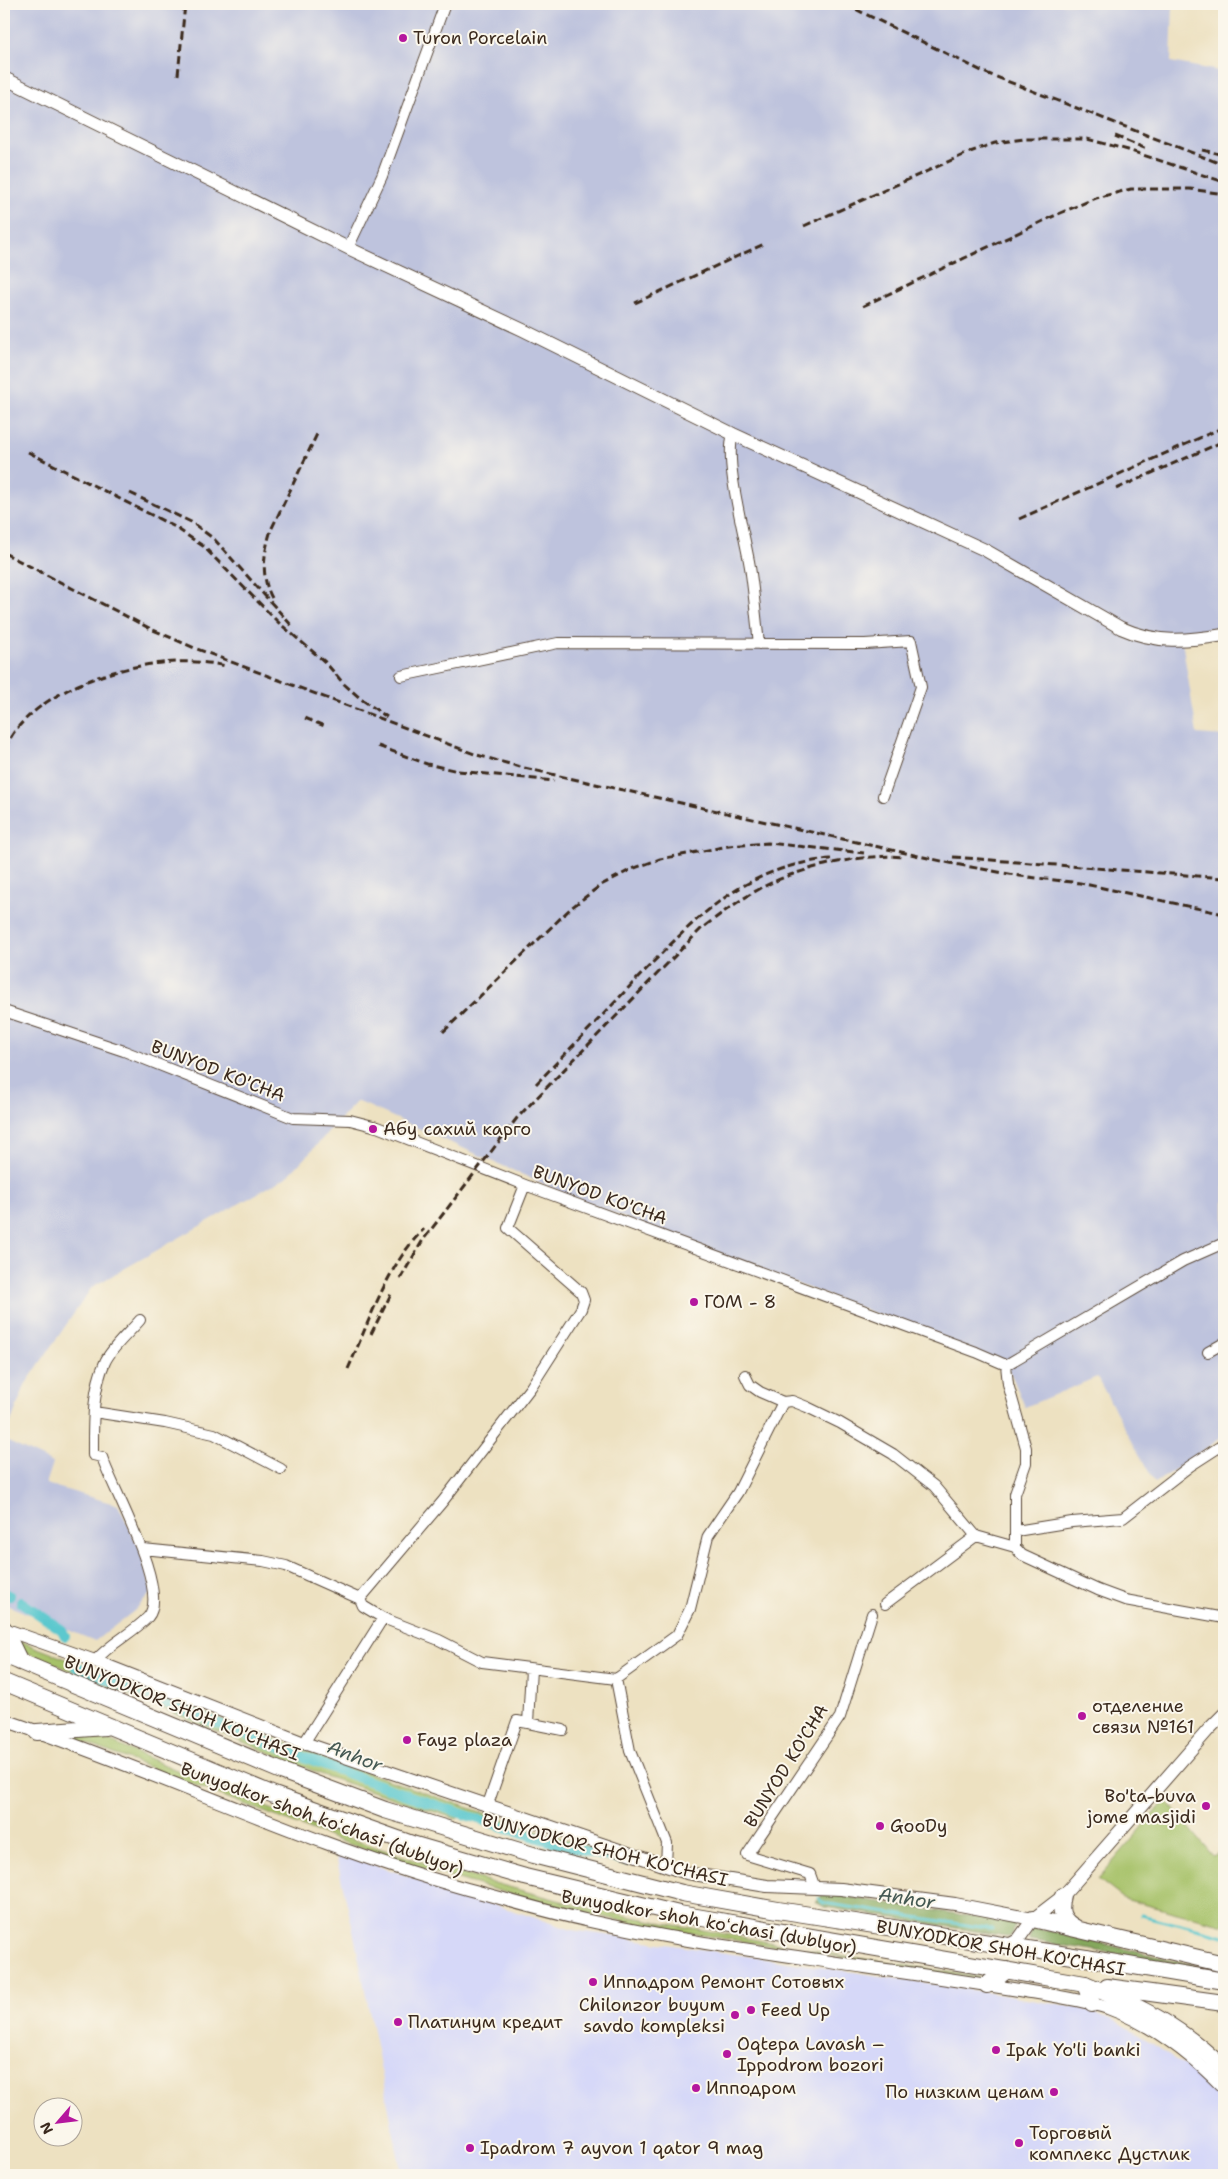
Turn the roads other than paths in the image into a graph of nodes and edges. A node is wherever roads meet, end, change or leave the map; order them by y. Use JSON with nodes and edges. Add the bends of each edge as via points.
{"nodes":[{"id":1,"x":445,"y":4,"type":"edge"},
{"id":2,"x":4,"y":78,"type":"edge"},
{"id":3,"x":348,"y":248,"type":"junction"},
{"id":4,"x":733,"y":434,"type":"junction"},
{"id":5,"x":1224,"y":635,"type":"edge"},
{"id":6,"x":758,"y":644,"type":"junction"},
{"id":7,"x":401,"y":676,"type":"dead end"},
{"id":8,"x":883,"y":796,"type":"dead end"},
{"id":9,"x":4,"y":1011,"type":"edge"},
{"id":10,"x":525,"y":1185,"type":"junction"},
{"id":11,"x":1224,"y":1242,"type":"edge"},
{"id":12,"x":140,"y":1320,"type":"dead end"},
{"id":13,"x":1224,"y":1343,"type":"edge"},
{"id":14,"x":1208,"y":1352,"type":"dead end"},
{"id":15,"x":1006,"y":1365,"type":"junction"},
{"id":16,"x":745,"y":1375,"type":"dead end"},
{"id":17,"x":783,"y":1402,"type":"junction"},
{"id":18,"x":94,"y":1412,"type":"junction"},
{"id":19,"x":1223,"y":1446,"type":"edge"},
{"id":20,"x":281,"y":1469,"type":"dead end"},
{"id":21,"x":1016,"y":1531,"type":"junction"},
{"id":22,"x":976,"y":1536,"type":"junction"},
{"id":23,"x":1015,"y":1547,"type":"junction"},
{"id":24,"x":142,"y":1549,"type":"junction"},
{"id":25,"x":360,"y":1599,"type":"junction"},
{"id":26,"x":885,"y":1604,"type":"dead end"},
{"id":27,"x":872,"y":1614,"type":"dead end"},
{"id":28,"x":383,"y":1618,"type":"junction"},
{"id":29,"x":1224,"y":1618,"type":"edge"},
{"id":30,"x":4,"y":1629,"type":"edge"},
{"id":31,"x":4,"y":1656,"type":"edge"},
{"id":32,"x":96,"y":1661,"type":"junction"},
{"id":33,"x":20,"y":1662,"type":"junction"},
{"id":34,"x":531,"y":1669,"type":"junction"},
{"id":35,"x":616,"y":1679,"type":"junction"},
{"id":36,"x":4,"y":1682,"type":"edge"},
{"id":37,"x":1224,"y":1714,"type":"edge"},
{"id":38,"x":4,"y":1720,"type":"edge"},
{"id":39,"x":528,"y":1723,"type":"junction"},
{"id":40,"x":108,"y":1727,"type":"junction"},
{"id":41,"x":563,"y":1730,"type":"dead end"},
{"id":42,"x":37,"y":1732,"type":"junction"},
{"id":43,"x":304,"y":1743,"type":"junction"},
{"id":44,"x":284,"y":1772,"type":"junction"},
{"id":45,"x":274,"y":1795,"type":"junction"},
{"id":46,"x":487,"y":1807,"type":"junction"},
{"id":47,"x":666,"y":1865,"type":"junction"},
{"id":48,"x":815,"y":1888,"type":"junction"},
{"id":49,"x":1063,"y":1896,"type":"junction"},
{"id":50,"x":1033,"y":1919,"type":"junction"},
{"id":51,"x":1080,"y":1930,"type":"junction"},
{"id":52,"x":1006,"y":1946,"type":"junction"},
{"id":53,"x":1224,"y":1964,"type":"edge"},
{"id":54,"x":1007,"y":1970,"type":"junction"},
{"id":55,"x":1224,"y":1981,"type":"edge"},
{"id":56,"x":1085,"y":1984,"type":"junction"},
{"id":57,"x":987,"y":1985,"type":"junction"},
{"id":58,"x":1224,"y":2003,"type":"edge"},
{"id":59,"x":1092,"y":2004,"type":"junction"},
{"id":60,"x":1224,"y":2069,"type":"edge"},
{"id":61,"x":1224,"y":2088,"type":"edge"}],
"edges":[{"from":1,"to":3,"type":"street","via":[[382,176]]},
{"from":2,"to":3,"type":"street"},
{"from":3,"to":4,"type":"street"},
{"from":4,"to":5,"type":"street","via":[[985,550],[1104,620],[1138,636],[1175,641]]},
{"from":4,"to":6,"type":"street","via":[[732,468],[750,567]]},
{"from":6,"to":7,"type":"street","via":[[558,643]]},
{"from":6,"to":8,"type":"street","via":[[911,641],[921,687]]},
{"from":9,"to":10,"type":"street","name":"BUNYOD KO'CHA","via":[[124,1052],[293,1118],[350,1120],[377,1126]]},
{"from":10,"to":15,"type":"street","name":"BUNYOD KO'CHA"},
{"from":10,"to":25,"type":"street","via":[[508,1228],[581,1292],[584,1300],[581,1309],[519,1402],[439,1506]]},
{"from":11,"to":15,"type":"street","via":[[1183,1261]]},
{"from":12,"to":18,"type":"street","via":[[105,1361]]},
{"from":13,"to":14,"type":"street"},
{"from":15,"to":21,"type":"street","via":[[1008,1384],[1026,1448],[1026,1463],[1015,1494]]},
{"from":16,"to":17,"type":"street","via":[[750,1385]]},
{"from":17,"to":22,"type":"street","via":[[792,1401],[807,1407],[893,1454],[934,1486]]},
{"from":17,"to":35,"type":"street","via":[[738,1492],[708,1536],[690,1609],[677,1636]]},
{"from":18,"to":20,"type":"street","via":[[214,1434]]},
{"from":18,"to":24,"type":"street","via":[[92,1455],[102,1457]]},
{"from":19,"to":21,"type":"street","via":[[1190,1466],[1123,1518]]},
{"from":21,"to":23,"type":"street"},
{"from":22,"to":23,"type":"street"},
{"from":22,"to":26,"type":"street"},
{"from":23,"to":29,"type":"street","via":[[1022,1555],[1125,1600]]},
{"from":24,"to":25,"type":"street","via":[[286,1566]]},
{"from":24,"to":32,"type":"street","via":[[154,1598],[149,1616],[102,1652]]},
{"from":25,"to":28,"type":"street","via":[[363,1606]]},
{"from":27,"to":48,"type":"street","name":"BUNYOD KO'CHA","via":[[840,1717],[747,1855],[810,1874]]},
{"from":28,"to":34,"type":"street","via":[[439,1640],[482,1662]]},
{"from":28,"to":43,"type":"street"},
{"from":30,"to":32,"type":"street"},
{"from":30,"to":33,"type":"main road"},
{"from":31,"to":33,"type":"main road","name":"BUNYODKOR SHOH KO'CHASI"},
{"from":32,"to":43,"type":"street"},
{"from":33,"to":44,"type":"main road","name":"BUNYODKOR SHOH KO'CHASI"},
{"from":34,"to":35,"type":"street"},
{"from":34,"to":39,"type":"street"},
{"from":35,"to":47,"type":"street","via":[[630,1751],[667,1843]]},
{"from":36,"to":40,"type":"main road","name":"BUNYODKOR SHOH KO'CHASI"},
{"from":37,"to":49,"type":"street"},
{"from":38,"to":42,"type":"street","name":"Bunyodkor shoh koʻchasi (dublyor)"},
{"from":39,"to":41,"type":"street"},
{"from":39,"to":46,"type":"street","via":[[517,1721]]},
{"from":40,"to":42,"type":"main road"},
{"from":40,"to":45,"type":"main road","name":"BUNYODKOR SHOH KO'CHASI"},
{"from":42,"to":57,"type":"street","name":"Bunyodkor shoh koʻchasi (dublyor)","via":[[342,1848],[425,1877],[550,1912],[689,1940]]},
{"from":43,"to":46,"type":"street"},
{"from":44,"to":45,"type":"main road","via":[[291,1782],[290,1790],[283,1795]]},
{"from":44,"to":52,"type":"main road","name":"BUNYODKOR SHOH KO'CHASI","via":[[434,1826],[682,1893]]},
{"from":45,"to":54,"type":"main road","name":"BUNYODKOR SHOH KO'CHASI","via":[[415,1845],[601,1897],[679,1914]]},
{"from":46,"to":47,"type":"street"},
{"from":47,"to":48,"type":"street","via":[[687,1873],[767,1886]]},
{"from":48,"to":50,"type":"street","via":[[955,1904]]},
{"from":49,"to":50,"type":"street"},
{"from":49,"to":51,"type":"main road","via":[[1062,1916]]},
{"from":50,"to":51,"type":"main road"},
{"from":50,"to":52,"type":"street","via":[[1018,1940]]},
{"from":51,"to":53,"type":"main road"},
{"from":52,"to":55,"type":"main road","name":"BUNYODKOR SHOH KO'CHASI"},
{"from":54,"to":56,"type":"main road","name":"BUNYODKOR SHOH KO'CHASI"},
{"from":54,"to":57,"type":"main road"},
{"from":56,"to":58,"type":"main road","name":"BUNYODKOR SHOH KO'CHASI"},
{"from":56,"to":59,"type":"main road"},
{"from":56,"to":60,"type":"main road","via":[[1168,2022]]},
{"from":57,"to":59,"type":"street","name":"Bunyodkor shoh koʻchasi (dublyor)"},
{"from":59,"to":61,"type":"street","name":"Bunyodkor shoh koʻchasi (dublyor)","via":[[1140,2024],[1171,2042]]}]}
